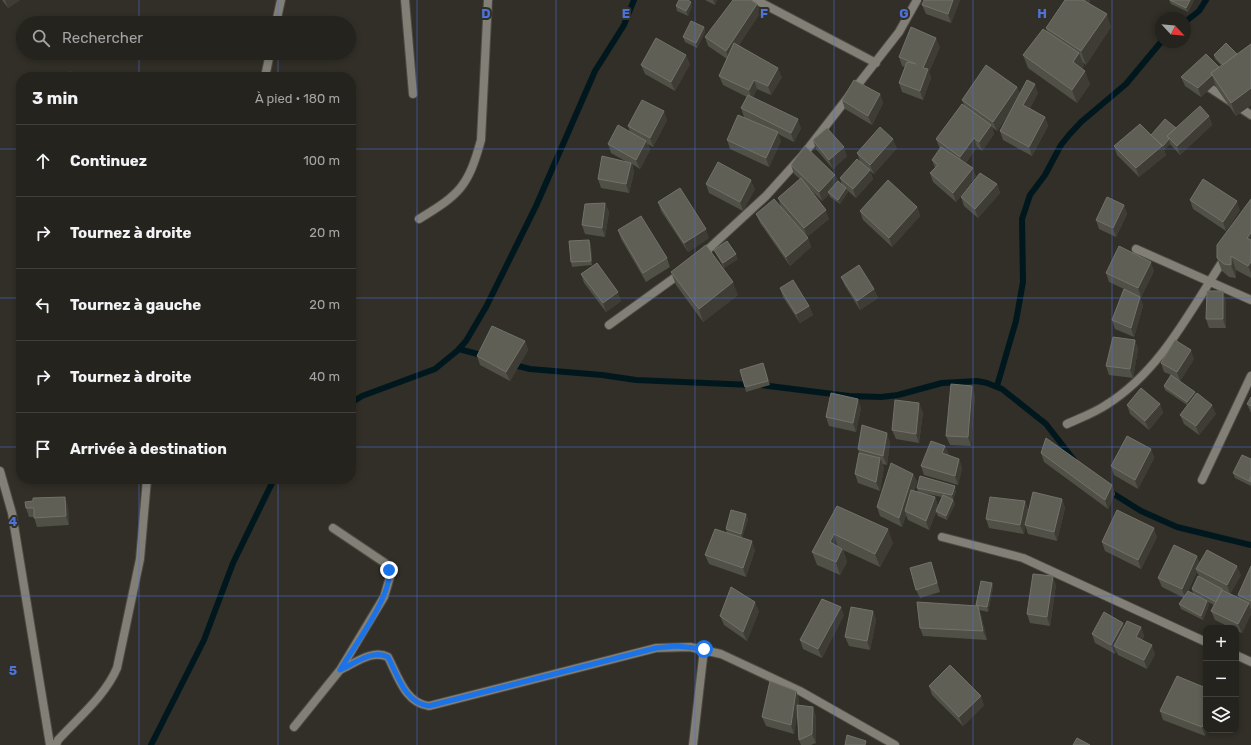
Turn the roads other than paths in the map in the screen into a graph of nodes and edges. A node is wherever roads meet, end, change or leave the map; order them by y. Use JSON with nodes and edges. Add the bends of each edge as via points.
{"nodes":[{"id":1,"x":281,"y":0,"type":"edge"},
{"id":2,"x":405,"y":0,"type":"edge"},
{"id":3,"x":488,"y":0,"type":"edge"},
{"id":4,"x":756,"y":0,"type":"edge"},
{"id":5,"x":917,"y":0,"type":"edge"},
{"id":6,"x":278,"y":16,"type":"edge"},
{"id":7,"x":269,"y":60,"type":"edge"},
{"id":8,"x":876,"y":62,"type":"junction"},
{"id":9,"x":266,"y":72,"type":"edge"},
{"id":10,"x":1204,"y":84,"type":"edge"},
{"id":11,"x":413,"y":94,"type":"dead end"},
{"id":12,"x":1251,"y":115,"type":"edge"},
{"id":13,"x":419,"y":220,"type":"dead end"},
{"id":14,"x":1136,"y":249,"type":"dead end"},
{"id":15,"x":1230,"y":249,"type":"edge"},
{"id":16,"x":1210,"y":281,"type":"junction"},
{"id":17,"x":1251,"y":300,"type":"edge"},
{"id":18,"x":609,"y":325,"type":"dead end"},
{"id":19,"x":1251,"y":376,"type":"edge"},
{"id":20,"x":1067,"y":424,"type":"dead end"},
{"id":21,"x":0,"y":471,"type":"edge"},
{"id":22,"x":1202,"y":480,"type":"dead end"},
{"id":23,"x":147,"y":484,"type":"edge"},
{"id":24,"x":333,"y":528,"type":"dead end"},
{"id":25,"x":942,"y":537,"type":"dead end"},
{"id":26,"x":1203,"y":641,"type":"edge"},
{"id":27,"x":704,"y":649,"type":"junction"},
{"id":28,"x":1239,"y":656,"type":"edge"},
{"id":29,"x":1251,"y":662,"type":"edge"},
{"id":30,"x":340,"y":670,"type":"junction"},
{"id":31,"x":294,"y":727,"type":"dead end"},
{"id":32,"x":50,"y":745,"type":"edge"},
{"id":33,"x":56,"y":745,"type":"edge"},
{"id":34,"x":694,"y":745,"type":"edge"},
{"id":35,"x":895,"y":745,"type":"edge"}],
"edges":[{"from":1,"to":6,"type":"street"},
{"from":2,"to":11,"type":"street"},
{"from":3,"to":13,"type":"street","via":[[481,140],[475,160],[468,177],[455,195]]},
{"from":4,"to":8,"type":"street"},
{"from":5,"to":8,"type":"street","via":[[899,32]]},
{"from":7,"to":9,"type":"street"},
{"from":8,"to":18,"type":"street","via":[[828,124],[766,196],[667,285]]},
{"from":10,"to":12,"type":"street"},
{"from":14,"to":16,"type":"street"},
{"from":15,"to":16,"type":"street"},
{"from":16,"to":17,"type":"street"},
{"from":16,"to":20,"type":"street","via":[[1163,354],[1136,382],[1106,405]]},
{"from":19,"to":22,"type":"street"},
{"from":21,"to":32,"type":"street","via":[[12,513]]},
{"from":23,"to":33,"type":"street","via":[[140,559],[118,668],[111,682]]},
{"from":24,"to":30,"type":"street","via":[[385,563],[390,577],[384,597]]},
{"from":25,"to":26,"type":"street","via":[[1023,558]]},
{"from":27,"to":30,"type":"street","via":[[676,646],[656,648],[429,706],[420,705],[412,700],[388,657],[382,654],[375,654]]},
{"from":27,"to":34,"type":"street"},
{"from":27,"to":35,"type":"street","via":[[721,654],[800,691]]},
{"from":28,"to":29,"type":"street"},
{"from":30,"to":31,"type":"street"}]}
